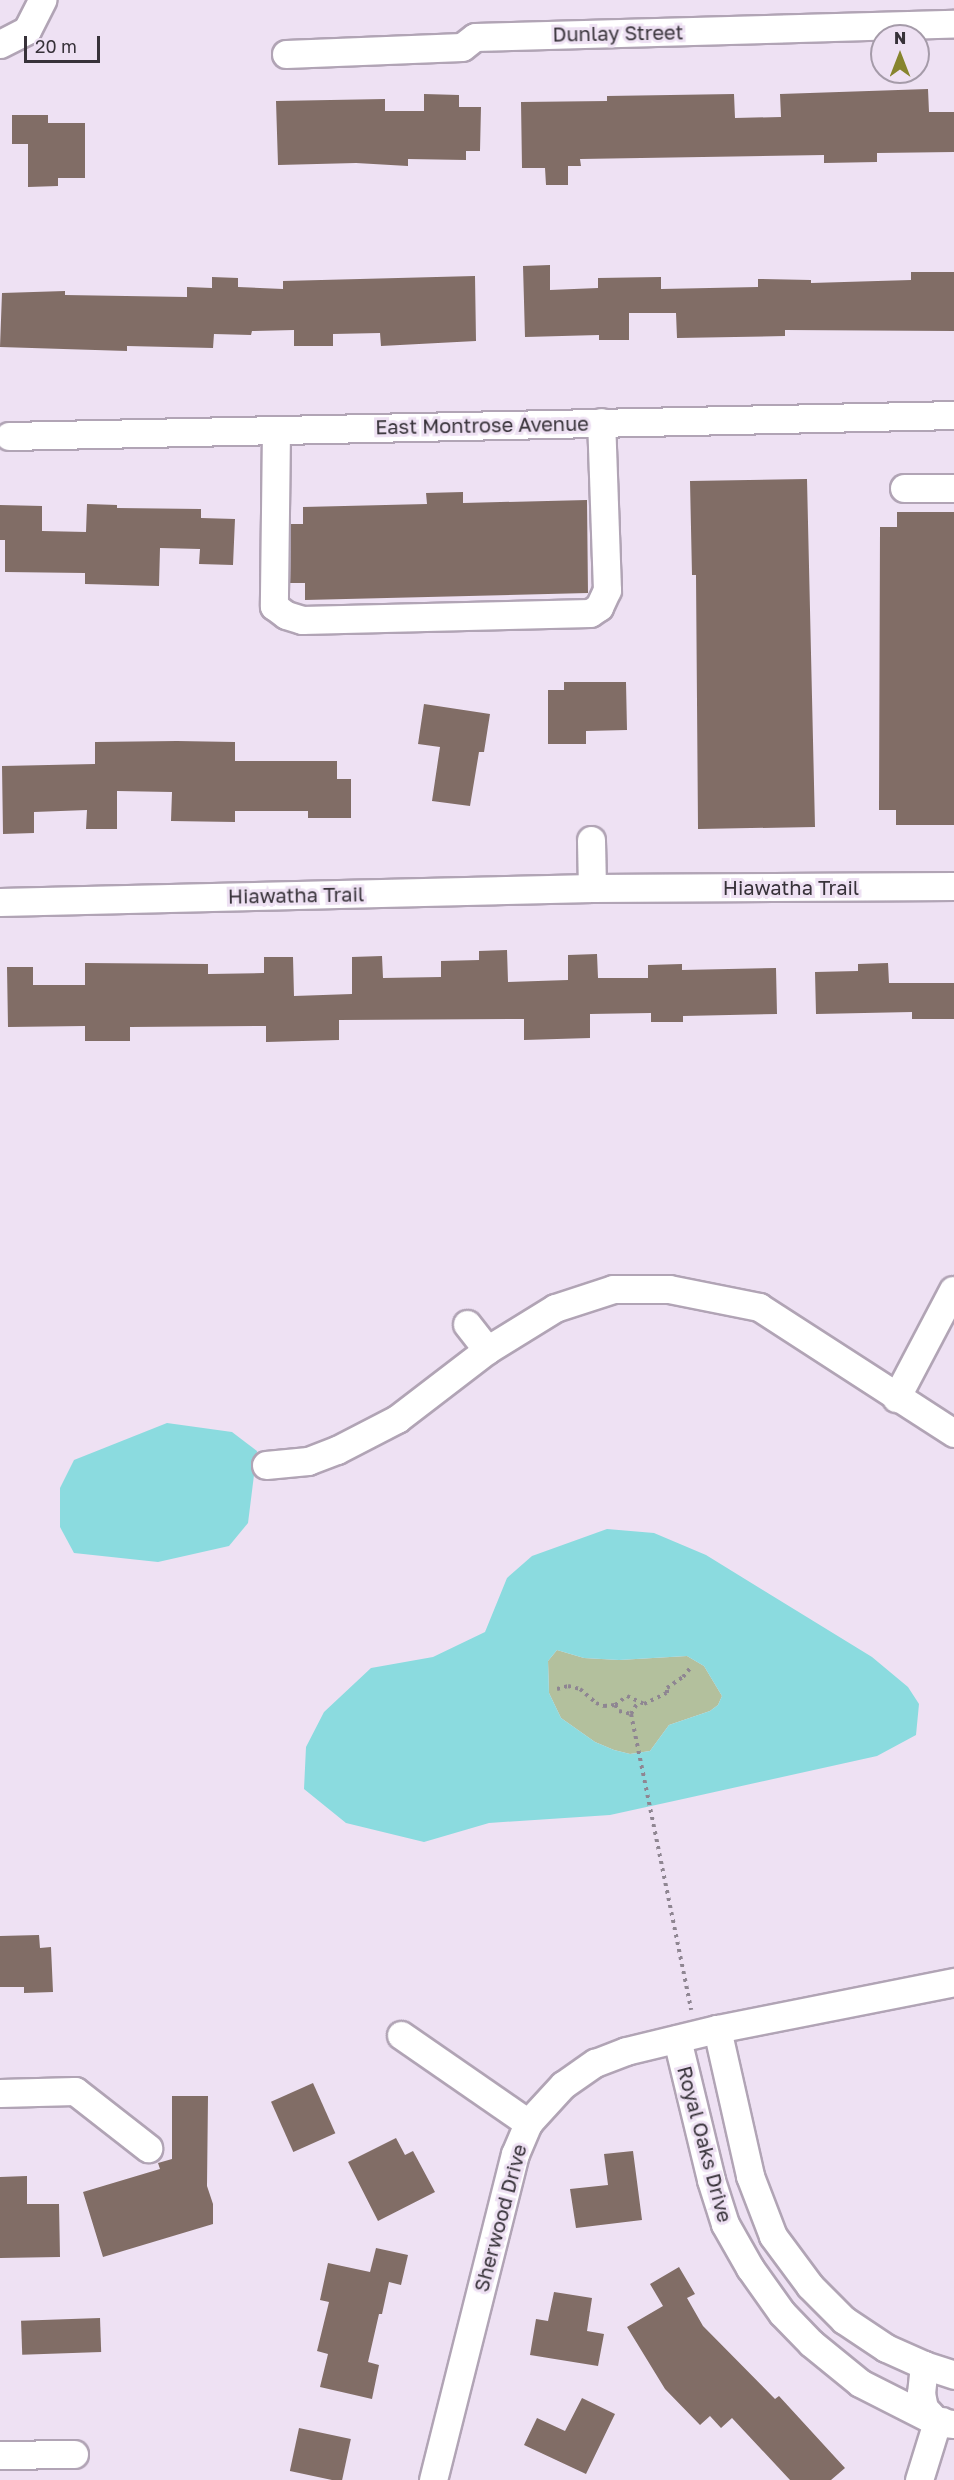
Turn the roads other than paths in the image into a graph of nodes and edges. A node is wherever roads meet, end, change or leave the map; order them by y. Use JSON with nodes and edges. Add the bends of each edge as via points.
{"nodes":[{"id":1,"x":42,"y":0,"type":"edge"},
{"id":2,"x":954,"y":24,"type":"edge"},
{"id":3,"x":0,"y":44,"type":"edge"},
{"id":4,"x":286,"y":54,"type":"dead end"},
{"id":5,"x":954,"y":415,"type":"edge"},
{"id":6,"x":601,"y":422,"type":"junction"},
{"id":7,"x":276,"y":430,"type":"junction"},
{"id":8,"x":9,"y":436,"type":"dead end"},
{"id":9,"x":904,"y":488,"type":"dead end"},
{"id":10,"x":954,"y":488,"type":"edge"},
{"id":11,"x":591,"y":840,"type":"dead end"},
{"id":12,"x":954,"y":886,"type":"edge"},
{"id":13,"x":592,"y":888,"type":"junction"},
{"id":14,"x":0,"y":902,"type":"edge"},
{"id":15,"x":952,"y":1290,"type":"dead end"},
{"id":16,"x":467,"y":1324,"type":"dead end"},
{"id":17,"x":487,"y":1350,"type":"junction"},
{"id":18,"x":896,"y":1398,"type":"junction"},
{"id":19,"x":954,"y":1433,"type":"edge"},
{"id":20,"x":266,"y":1466,"type":"dead end"},
{"id":21,"x":954,"y":1982,"type":"edge"},
{"id":22,"x":696,"y":2034,"type":"junction"},
{"id":23,"x":401,"y":2035,"type":"dead end"},
{"id":24,"x":0,"y":2093,"type":"edge"},
{"id":25,"x":528,"y":2123,"type":"junction"},
{"id":26,"x":148,"y":2148,"type":"dead end"},
{"id":27,"x":924,"y":2365,"type":"junction"},
{"id":28,"x":954,"y":2375,"type":"edge"},
{"id":29,"x":948,"y":2421,"type":"edge"},
{"id":30,"x":74,"y":2454,"type":"dead end"},
{"id":31,"x":0,"y":2455,"type":"edge"},
{"id":32,"x":433,"y":2480,"type":"edge"},
{"id":33,"x":919,"y":2480,"type":"edge"}],
"edges":[{"from":1,"to":3,"type":"street","via":[[27,30]]},
{"from":2,"to":4,"type":"street","name":"Dunlay Street","via":[[475,37],[462,47]]},
{"from":5,"to":6,"type":"street","name":"East Montrose Avenue"},
{"from":6,"to":7,"type":"street","name":"East Montrose Avenue"},
{"from":6,"to":7,"type":"street","via":[[607,590],[599,608],[590,613],[302,620],[286,615],[274,606]]},
{"from":7,"to":8,"type":"street","name":"East Montrose Avenue"},
{"from":9,"to":10,"type":"street"},
{"from":11,"to":13,"type":"street"},
{"from":12,"to":13,"type":"street","name":"Hiawatha Trail"},
{"from":13,"to":14,"type":"street","name":"Hiawatha Trail"},
{"from":15,"to":18,"type":"street"},
{"from":16,"to":17,"type":"street"},
{"from":17,"to":18,"type":"street","via":[[555,1308],[613,1289],[669,1289],[759,1307],[879,1383]]},
{"from":17,"to":20,"type":"street","via":[[397,1419],[308,1461]]},
{"from":18,"to":19,"type":"street"},
{"from":21,"to":22,"type":"street","name":"Sherwood Drive"},
{"from":22,"to":25,"type":"street","name":"Sherwood Drive","via":[[595,2063],[563,2085]]},
{"from":22,"to":27,"type":"street","name":"Royal Oaks Drive","via":[[774,2236],[810,2286],[844,2320],[886,2348]]},
{"from":22,"to":29,"type":"street","name":"Royal Oaks Drive","via":[[722,2213],[750,2268],[782,2313],[860,2383],[894,2402]]},
{"from":23,"to":25,"type":"street"},
{"from":24,"to":26,"type":"street","via":[[75,2091]]},
{"from":25,"to":32,"type":"street","name":"Sherwood Drive","via":[[515,2154]]},
{"from":27,"to":28,"type":"street","name":"Royal Oaks Drive"},
{"from":27,"to":29,"type":"street","via":[[924,2408]]},
{"from":29,"to":33,"type":"street"},
{"from":30,"to":31,"type":"street"}]}
